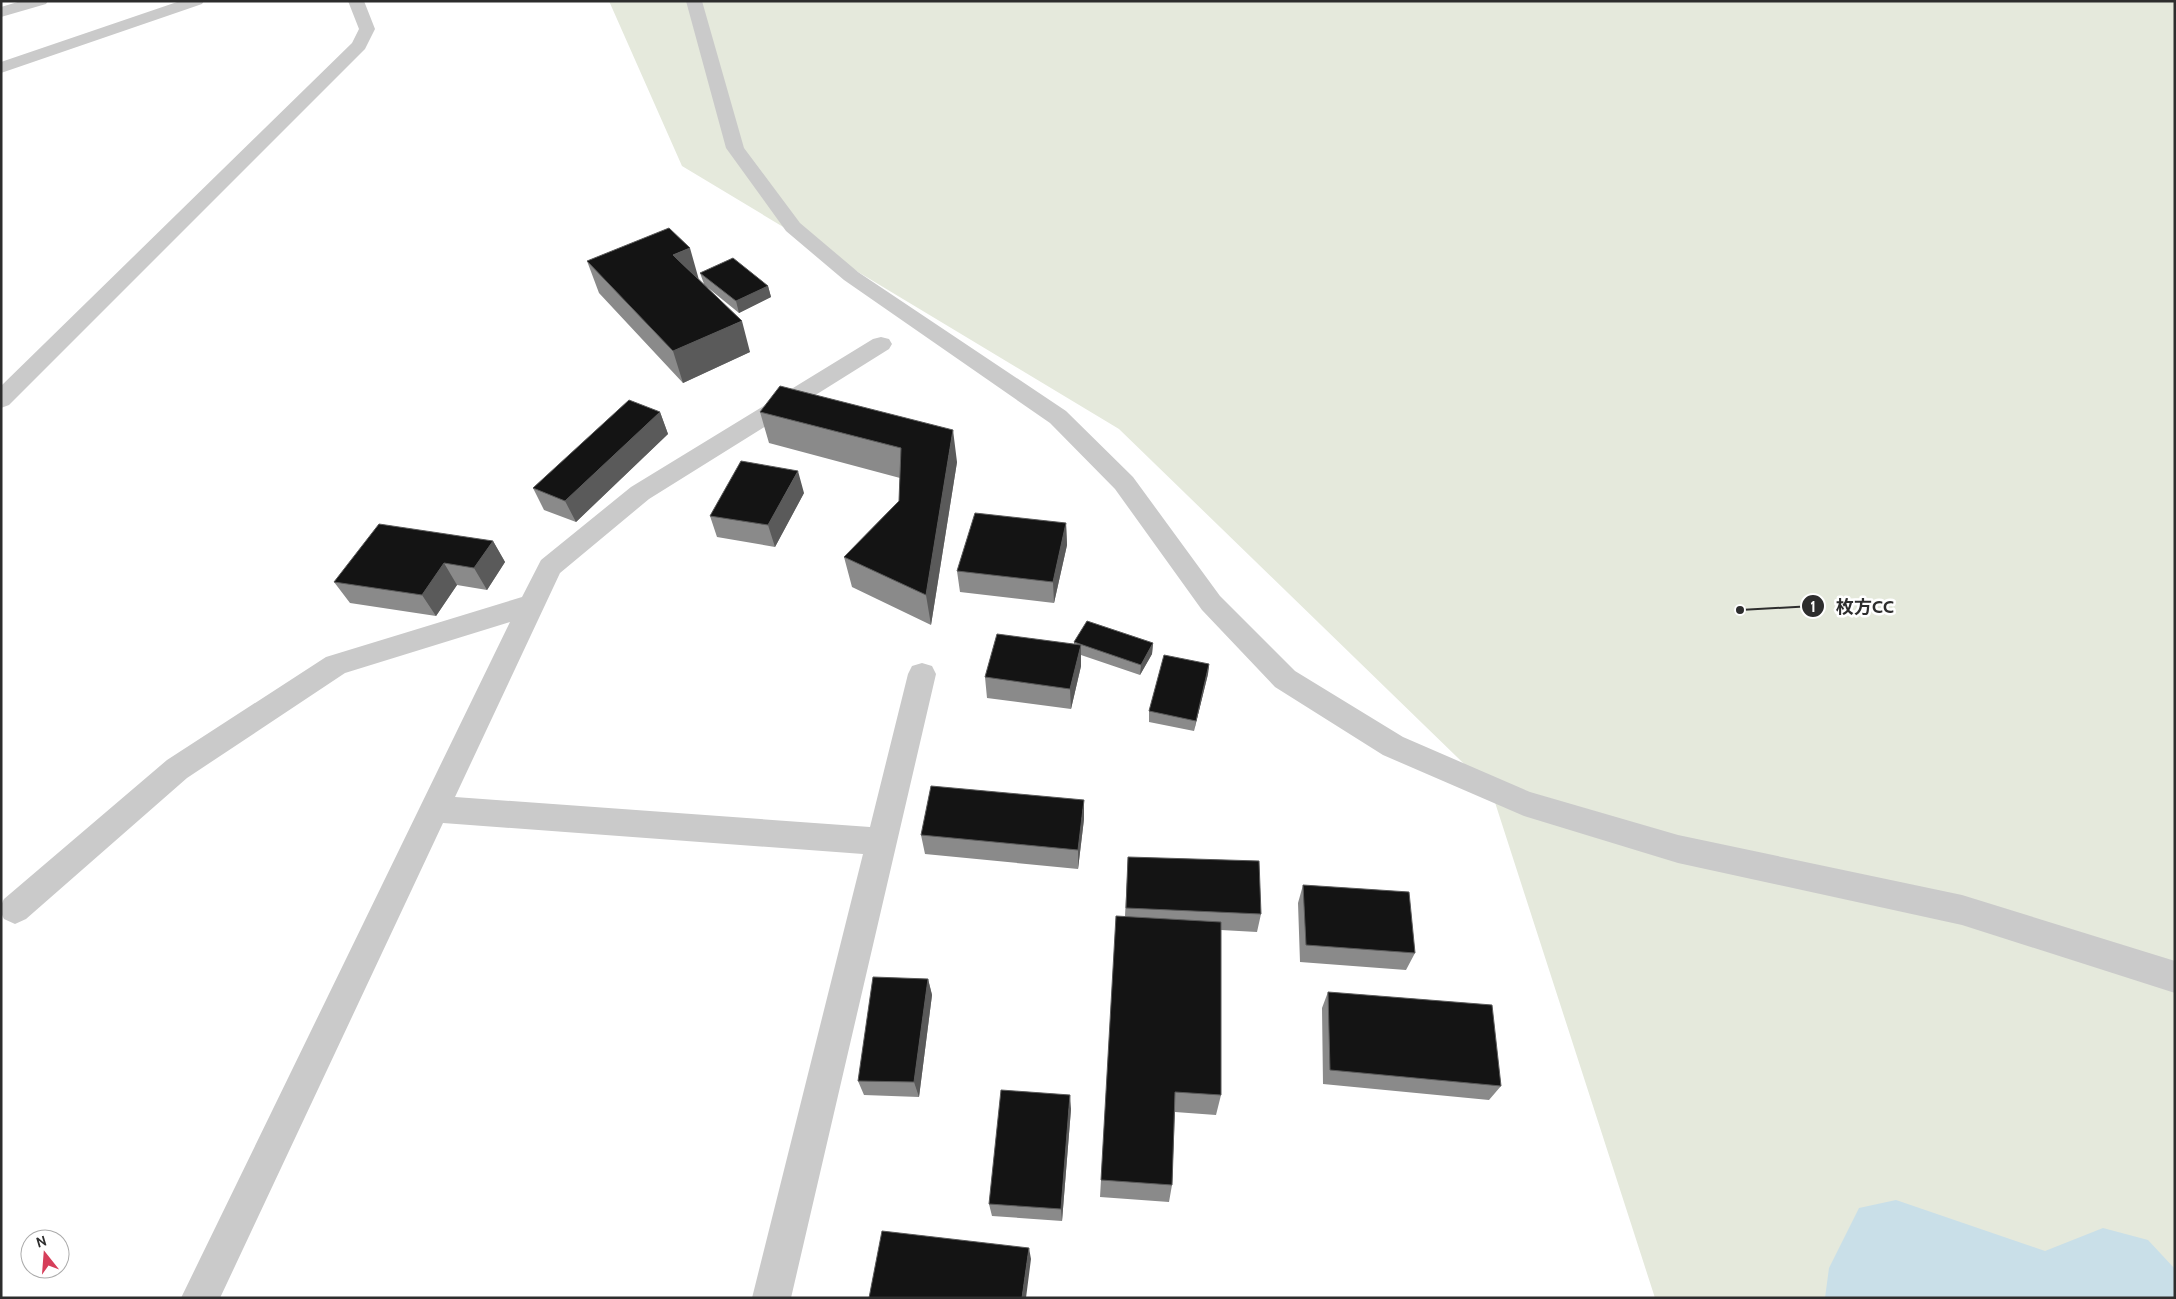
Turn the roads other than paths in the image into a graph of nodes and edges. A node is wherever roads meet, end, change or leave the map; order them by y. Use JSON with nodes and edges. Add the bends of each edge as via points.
{"nodes":[{"id":1,"x":40,"y":1,"type":"edge"},
{"id":2,"x":196,"y":1,"type":"edge"},
{"id":3,"x":356,"y":1,"type":"edge"},
{"id":4,"x":694,"y":1,"type":"edge"},
{"id":5,"x":1,"y":12,"type":"edge"},
{"id":6,"x":1,"y":68,"type":"edge"},
{"id":7,"x":881,"y":344,"type":"dead end"},
{"id":8,"x":1,"y":400,"type":"edge"},
{"id":9,"x":531,"y":605,"type":"junction"},
{"id":10,"x":922,"y":674,"type":"dead end"},
{"id":11,"x":433,"y":809,"type":"junction"},
{"id":12,"x":882,"y":842,"type":"junction"},
{"id":13,"x":15,"y":909,"type":"dead end"},
{"id":14,"x":2175,"y":978,"type":"edge"},
{"id":15,"x":200,"y":1298,"type":"edge"},
{"id":16,"x":771,"y":1298,"type":"edge"}],
"edges":[{"from":1,"to":5,"type":"street"},
{"from":2,"to":6,"type":"street"},
{"from":3,"to":8,"type":"street","via":[[368,29],[359,45]]},
{"from":4,"to":14,"type":"street","via":[[735,148],[793,228],[851,276],[1058,417],[1124,483],[1211,603],[1285,679],[1393,746],[1524,803],[1678,849],[1962,910]]},
{"from":7,"to":9,"type":"street","via":[[640,493],[550,567]]},
{"from":9,"to":11,"type":"street"},
{"from":9,"to":13,"type":"street","via":[[336,665],[177,768]]},
{"from":10,"to":12,"type":"street"},
{"from":11,"to":12,"type":"street"},
{"from":11,"to":15,"type":"street"},
{"from":12,"to":16,"type":"street"}]}
